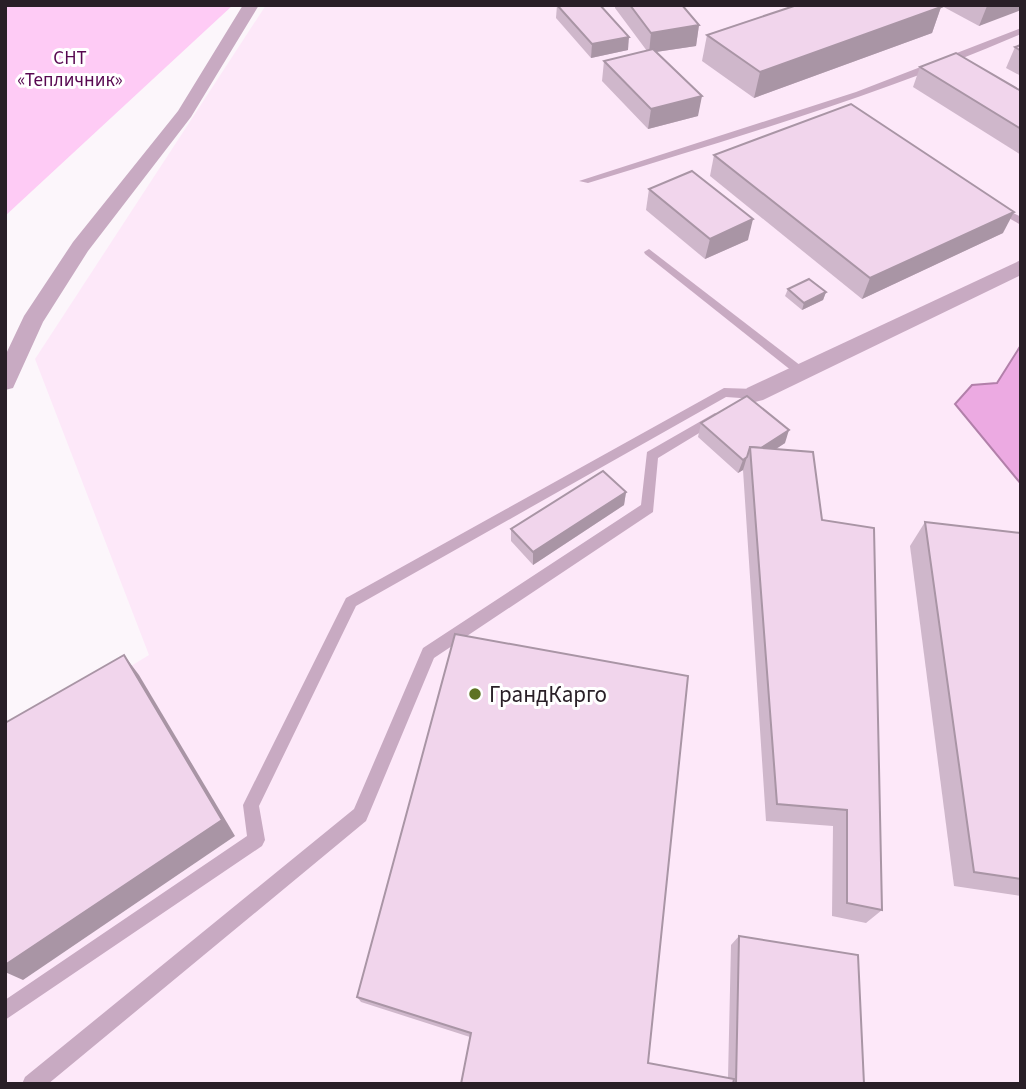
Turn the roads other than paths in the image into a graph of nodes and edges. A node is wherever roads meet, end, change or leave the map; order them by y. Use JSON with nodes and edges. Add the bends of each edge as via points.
{"nodes":[{"id":1,"x":251,"y":5,"type":"edge"},
{"id":2,"x":1021,"y":31,"type":"edge"},
{"id":3,"x":832,"y":103,"type":"junction"},
{"id":4,"x":844,"y":110,"type":"edge"},
{"id":5,"x":584,"y":181,"type":"dead end"},
{"id":6,"x":985,"y":200,"type":"edge"},
{"id":7,"x":1021,"y":222,"type":"edge"},
{"id":8,"x":649,"y":252,"type":"dead end"},
{"id":9,"x":1021,"y":267,"type":"edge"},
{"id":10,"x":801,"y":372,"type":"junction"},
{"id":11,"x":5,"y":382,"type":"edge"},
{"id":12,"x":755,"y":394,"type":"junction"},
{"id":13,"x":5,"y":1011,"type":"edge"},
{"id":14,"x":32,"y":1084,"type":"edge"}],
"edges":[{"from":1,"to":11,"type":"street","via":[[185,113],[80,247],[32,321]]},
{"from":2,"to":3,"type":"lane"},
{"from":3,"to":4,"type":"lane"},
{"from":3,"to":5,"type":"lane"},
{"from":6,"to":7,"type":"lane"},
{"from":8,"to":10,"type":"lane"},
{"from":9,"to":10,"type":"street"},
{"from":10,"to":12,"type":"street"},
{"from":12,"to":13,"type":"lane","via":[[724,392],[351,602],[251,805],[256,840]]},
{"from":12,"to":14,"type":"lane","via":[[652,456],[648,508],[428,653],[360,815]]}]}
